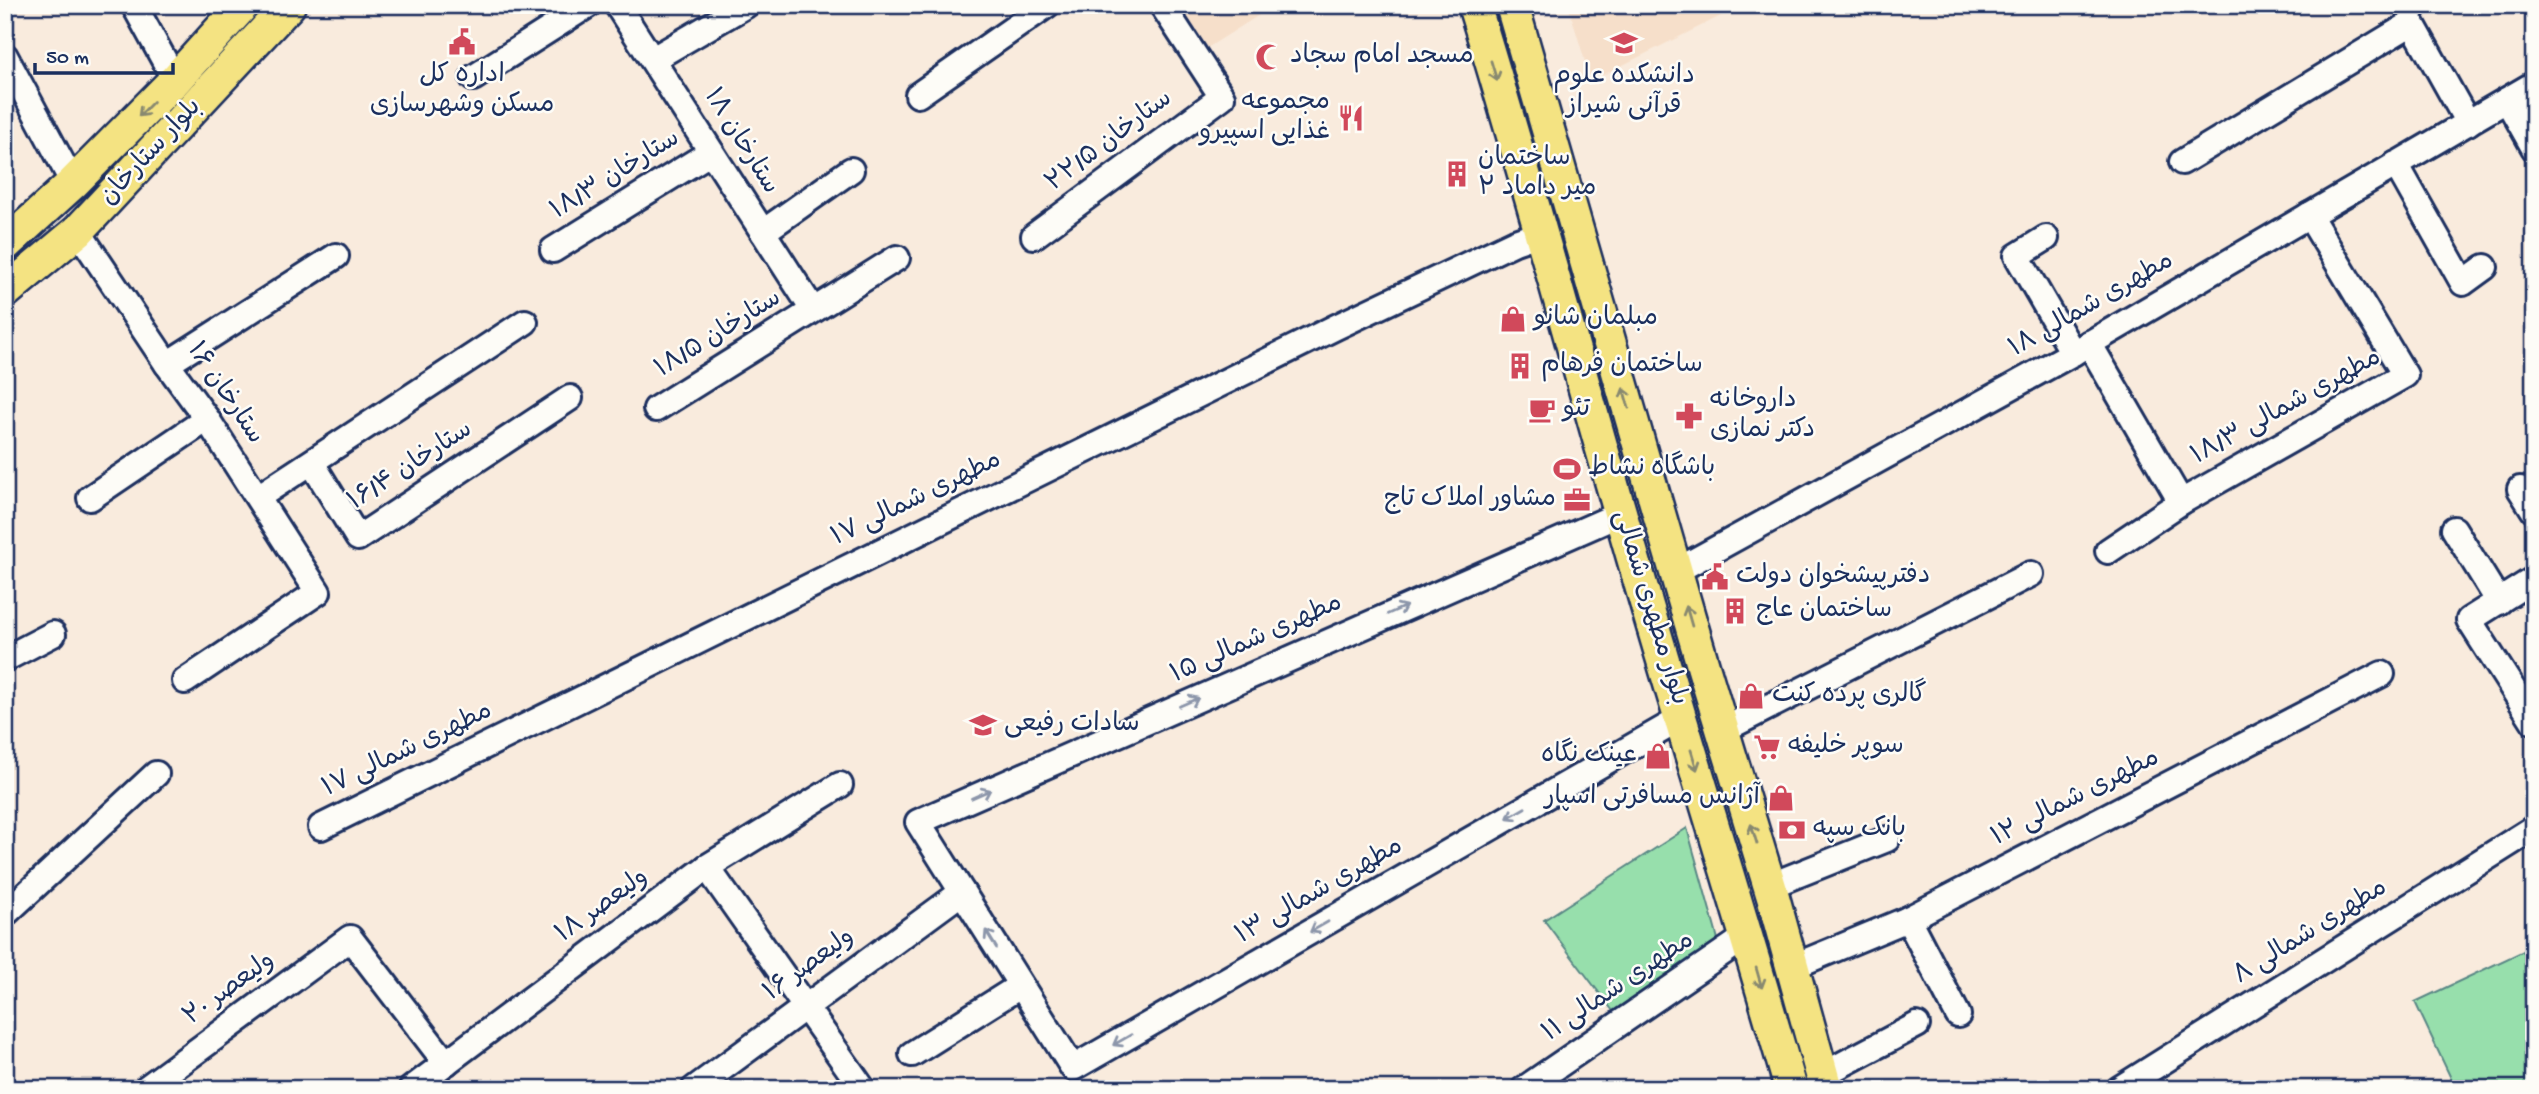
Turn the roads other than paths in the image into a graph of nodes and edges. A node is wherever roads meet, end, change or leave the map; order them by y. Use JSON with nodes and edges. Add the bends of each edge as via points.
{"nodes":[{"id":1,"x":134,"y":5,"type":"edge"},
{"id":2,"x":243,"y":5,"type":"edge"},
{"id":3,"x":289,"y":5,"type":"edge"},
{"id":4,"x":588,"y":5,"type":"edge"},
{"id":5,"x":617,"y":5,"type":"edge"},
{"id":6,"x":746,"y":5,"type":"edge"},
{"id":7,"x":1047,"y":5,"type":"edge"},
{"id":8,"x":1162,"y":5,"type":"edge"},
{"id":9,"x":1474,"y":5,"type":"edge"},
{"id":10,"x":1512,"y":5,"type":"edge"},
{"id":11,"x":5,"y":56,"type":"edge"},
{"id":12,"x":653,"y":59,"type":"junction"},
{"id":13,"x":473,"y":78,"type":"dead end"},
{"id":14,"x":175,"y":80,"type":"junction"},
{"id":15,"x":2534,"y":84,"type":"edge"},
{"id":16,"x":918,"y":95,"type":"dead end"},
{"id":17,"x":2507,"y":100,"type":"junction"},
{"id":18,"x":2468,"y":122,"type":"junction"},
{"id":19,"x":2534,"y":148,"type":"edge"},
{"id":20,"x":711,"y":152,"type":"junction"},
{"id":21,"x":2182,"y":162,"type":"dead end"},
{"id":22,"x":2396,"y":164,"type":"junction"},
{"id":23,"x":851,"y":170,"type":"dead end"},
{"id":24,"x":72,"y":183,"type":"junction"},
{"id":25,"x":2309,"y":215,"type":"junction"},
{"id":26,"x":78,"y":231,"type":"junction"},
{"id":27,"x":762,"y":232,"type":"junction"},
{"id":28,"x":1541,"y":233,"type":"junction"},
{"id":29,"x":1034,"y":236,"type":"dead end"},
{"id":30,"x":7,"y":238,"type":"edge"},
{"id":31,"x":2046,"y":238,"type":"dead end"},
{"id":32,"x":553,"y":250,"type":"dead end"},
{"id":33,"x":336,"y":256,"type":"dead end"},
{"id":34,"x":897,"y":258,"type":"dead end"},
{"id":35,"x":2485,"y":267,"type":"dead end"},
{"id":36,"x":5,"y":292,"type":"edge"},
{"id":37,"x":813,"y":310,"type":"junction"},
{"id":38,"x":525,"y":322,"type":"dead end"},
{"id":39,"x":2081,"y":348,"type":"junction"},
{"id":40,"x":167,"y":364,"type":"junction"},
{"id":41,"x":570,"y":398,"type":"dead end"},
{"id":42,"x":656,"y":409,"type":"dead end"},
{"id":43,"x":207,"y":419,"type":"junction"},
{"id":44,"x":312,"y":463,"type":"junction"},
{"id":45,"x":2520,"y":489,"type":"dead end"},
{"id":46,"x":258,"y":497,"type":"junction"},
{"id":47,"x":90,"y":498,"type":"dead end"},
{"id":48,"x":2181,"y":502,"type":"junction"},
{"id":49,"x":2534,"y":511,"type":"edge"},
{"id":50,"x":1620,"y":514,"type":"junction"},
{"id":51,"x":2454,"y":529,"type":"dead end"},
{"id":52,"x":2108,"y":551,"type":"dead end"},
{"id":53,"x":1676,"y":571,"type":"junction"},
{"id":54,"x":2031,"y":574,"type":"dead end"},
{"id":55,"x":2534,"y":579,"type":"edge"},
{"id":56,"x":2499,"y":602,"type":"junction"},
{"id":57,"x":53,"y":634,"type":"dead end"},
{"id":58,"x":5,"y":659,"type":"edge"},
{"id":59,"x":2382,"y":674,"type":"dead end"},
{"id":60,"x":185,"y":681,"type":"dead end"},
{"id":61,"x":1682,"y":718,"type":"junction"},
{"id":62,"x":2534,"y":722,"type":"edge"},
{"id":63,"x":1723,"y":730,"type":"junction"},
{"id":64,"x":156,"y":774,"type":"dead end"},
{"id":65,"x":840,"y":785,"type":"dead end"},
{"id":66,"x":321,"y":827,"type":"dead end"},
{"id":67,"x":2534,"y":828,"type":"edge"},
{"id":68,"x":1887,"y":839,"type":"dead end"},
{"id":69,"x":707,"y":867,"type":"junction"},
{"id":70,"x":1769,"y":886,"type":"junction"},
{"id":71,"x":962,"y":892,"type":"junction"},
{"id":72,"x":5,"y":914,"type":"edge"},
{"id":73,"x":1908,"y":919,"type":"junction"},
{"id":74,"x":1747,"y":936,"type":"junction"},
{"id":75,"x":1792,"y":967,"type":"junction"},
{"id":76,"x":1020,"y":986,"type":"junction"},
{"id":77,"x":804,"y":1006,"type":"junction"},
{"id":78,"x":1958,"y":1015,"type":"dead end"},
{"id":79,"x":1917,"y":1025,"type":"dead end"},
{"id":80,"x":912,"y":1054,"type":"dead end"},
{"id":81,"x":446,"y":1063,"type":"junction"},
{"id":82,"x":1824,"y":1082,"type":"edge"},
{"id":83,"x":145,"y":1089,"type":"edge"},
{"id":84,"x":411,"y":1089,"type":"edge"},
{"id":85,"x":694,"y":1089,"type":"edge"},
{"id":86,"x":863,"y":1089,"type":"edge"},
{"id":87,"x":1524,"y":1089,"type":"edge"},
{"id":88,"x":1791,"y":1089,"type":"edge"},
{"id":89,"x":2119,"y":1089,"type":"edge"}],
"edges":[{"from":1,"to":14,"type":"street"},
{"from":2,"to":14,"type":"main road","name":"بلوار ستارخان"},
{"from":3,"to":26,"type":"main road","name":"بلوار ستارخان"},
{"from":4,"to":13,"type":"street"},
{"from":5,"to":12,"type":"street","name":"۱۸ ستارخان"},
{"from":6,"to":12,"type":"street"},
{"from":7,"to":16,"type":"street"},
{"from":8,"to":29,"type":"street","name":"۲۲/۵ ستارخان","via":[[1222,97]]},
{"from":9,"to":28,"type":"main road","name":"بلوار مطهرى شمالى","one_way":true},
{"from":53,"to":10,"type":"main road","name":"بلوار مطهرى شمالى","one_way":true},
{"from":11,"to":24,"type":"street"},
{"from":12,"to":20,"type":"street","name":"۱۸ ستارخان"},
{"from":14,"to":24,"type":"main road","name":"بلوار ستارخان","one_way":true},
{"from":15,"to":17,"type":"street","name":"۱۸ مطهری شمالی"},
{"from":17,"to":18,"type":"street","name":"۱۸ مطهری شمالی"},
{"from":17,"to":19,"type":"street"},
{"from":18,"to":21,"type":"street","via":[[2412,23]]},
{"from":18,"to":22,"type":"street","name":"۱۸ مطهری شمالی"},
{"from":20,"to":27,"type":"street","name":"۱۸ ستارخان"},
{"from":20,"to":32,"type":"street","name":"۱۸/۳ ستارخان"},
{"from":22,"to":25,"type":"street","name":"۱۸ مطهری شمالی"},
{"from":22,"to":35,"type":"street","via":[[2463,283]]},
{"from":23,"to":27,"type":"street"},
{"from":24,"to":30,"type":"main road","name":"بلوار ستارخان"},
{"from":25,"to":39,"type":"street","name":"۱۸ مطهری شمالی"},
{"from":25,"to":48,"type":"street","name":"۱۸/۳ مطهری شمالی","via":[[2405,375]]},
{"from":26,"to":36,"type":"main road","name":"بلوار ستارخان"},
{"from":26,"to":40,"type":"street","name":"۱۶ ستارخان"},
{"from":27,"to":37,"type":"street","name":"۱۸ ستارخان"},
{"from":28,"to":50,"type":"main road","name":"بلوار مطهرى شمالى"},
{"from":28,"to":66,"type":"street","name":"۱۷ مطهری شمالی","via":[[1336,327]]},
{"from":31,"to":39,"type":"street","via":[[2017,256]]},
{"from":33,"to":40,"type":"street"},
{"from":34,"to":37,"type":"street","name":"۱۸/۵ ستارخان"},
{"from":37,"to":42,"type":"street","name":"۱۸/۵ ستارخان"},
{"from":38,"to":44,"type":"street"},
{"from":39,"to":48,"type":"street"},
{"from":39,"to":53,"type":"street","name":"۱۸ مطهری شمالی"},
{"from":40,"to":43,"type":"street","name":"۱۶ ستارخان"},
{"from":41,"to":44,"type":"street","name":"۱۶/۴ ستارخان","via":[[358,538]]},
{"from":43,"to":46,"type":"street","name":"۱۶ ستارخان"},
{"from":43,"to":47,"type":"street"},
{"from":44,"to":46,"type":"street"},
{"from":45,"to":49,"type":"street"},
{"from":46,"to":60,"type":"street","name":"۱۶ ستارخان","via":[[318,592]]},
{"from":48,"to":52,"type":"street"},
{"from":50,"to":61,"type":"main road","name":"بلوار مطهرى شمالى"},
{"from":71,"to":50,"type":"street","name":"۱۵ مطهری شمالی","one_way":true,"via":[[918,822]]},
{"from":51,"to":56,"type":"street"},
{"from":63,"to":53,"type":"main road","name":"بلوار مطهرى شمالى","one_way":true},
{"from":54,"to":63,"type":"street"},
{"from":55,"to":56,"type":"street"},
{"from":56,"to":62,"type":"street","via":[[2469,620]]},
{"from":57,"to":58,"type":"street"},
{"from":59,"to":73,"type":"street","name":"۱۲ مطهری شمالی"},
{"from":61,"to":74,"type":"main road","name":"بلوار مطهرى شمالى","one_way":true},
{"from":61,"to":76,"type":"street","name":"۱۳ مطهری شمالی","one_way":true,"via":[[1073,1068]]},
{"from":70,"to":63,"type":"main road","name":"بلوار مطهرى شمالى","one_way":true},
{"from":64,"to":72,"type":"street"},
{"from":65,"to":69,"type":"street","name":"۱۸ ولیعصر"},
{"from":67,"to":89,"type":"street","name":"۸ مطهری شمالی"},
{"from":68,"to":70,"type":"street"},
{"from":69,"to":77,"type":"street"},
{"from":69,"to":81,"type":"street","name":"۱۸ ولیعصر"},
{"from":70,"to":75,"type":"main road","name":"بلوار مطهرى شمالى"},
{"from":76,"to":71,"type":"street","one_way":true},
{"from":71,"to":77,"type":"street","name":"۱۶ ولیعصر"},
{"from":73,"to":75,"type":"street","name":"۱۲ مطهری شمالی"},
{"from":73,"to":78,"type":"street"},
{"from":74,"to":87,"type":"street","name":"۱۱ مطهری شمالی"},
{"from":74,"to":88,"type":"main road","name":"بلوار مطهرى شمالى","one_way":true},
{"from":75,"to":82,"type":"main road","name":"بلوار مطهرى شمالى"},
{"from":76,"to":80,"type":"street"},
{"from":77,"to":85,"type":"street","name":"۱۶ ولیعصر"},
{"from":77,"to":86,"type":"street"},
{"from":79,"to":82,"type":"street"},
{"from":81,"to":83,"type":"street","name":"۲۰ ولیعصر","via":[[350,938]]},
{"from":81,"to":84,"type":"street","name":"۱۸ ولیعصر"}]}
